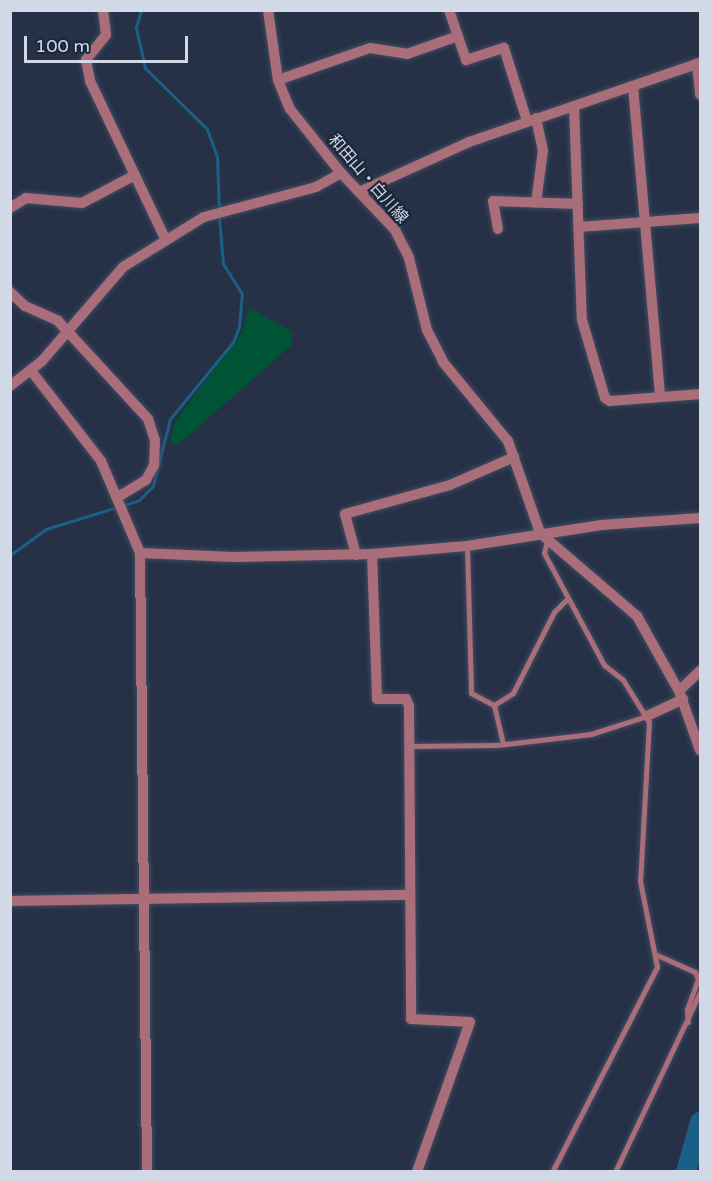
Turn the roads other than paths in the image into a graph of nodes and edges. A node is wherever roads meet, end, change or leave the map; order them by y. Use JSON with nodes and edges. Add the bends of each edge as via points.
{"nodes":[{"id":1,"x":103,"y":10,"type":"edge"},
{"id":2,"x":268,"y":10,"type":"edge"},
{"id":3,"x":450,"y":10,"type":"edge"},
{"id":4,"x":458,"y":36,"type":"junction"},
{"id":5,"x":699,"y":64,"type":"edge"},
{"id":6,"x":278,"y":80,"type":"junction"},
{"id":7,"x":633,"y":86,"type":"junction"},
{"id":8,"x":700,"y":95,"type":"edge"},
{"id":9,"x":574,"y":106,"type":"junction"},
{"id":10,"x":532,"y":119,"type":"junction"},
{"id":11,"x":341,"y":173,"type":"junction"},
{"id":12,"x":135,"y":175,"type":"junction"},
{"id":13,"x":359,"y":192,"type":"junction"},
{"id":14,"x":536,"y":203,"type":"junction"},
{"id":15,"x":578,"y":204,"type":"junction"},
{"id":16,"x":10,"y":208,"type":"edge"},
{"id":17,"x":700,"y":218,"type":"edge"},
{"id":18,"x":646,"y":222,"type":"junction"},
{"id":19,"x":579,"y":227,"type":"junction"},
{"id":20,"x":498,"y":229,"type":"dead end"},
{"id":21,"x":166,"y":240,"type":"junction"},
{"id":22,"x":10,"y":292,"type":"edge"},
{"id":23,"x":68,"y":331,"type":"junction"},
{"id":24,"x":32,"y":372,"type":"junction"},
{"id":25,"x":10,"y":387,"type":"edge"},
{"id":26,"x":700,"y":394,"type":"edge"},
{"id":27,"x":660,"y":397,"type":"junction"},
{"id":28,"x":514,"y":457,"type":"junction"},
{"id":29,"x":118,"y":498,"type":"junction"},
{"id":30,"x":700,"y":518,"type":"edge"},
{"id":31,"x":544,"y":536,"type":"junction"},
{"id":32,"x":466,"y":546,"type":"junction"},
{"id":33,"x":140,"y":553,"type":"junction"},
{"id":34,"x":372,"y":554,"type":"junction"},
{"id":35,"x":356,"y":555,"type":"junction"},
{"id":36,"x":567,"y":599,"type":"junction"},
{"id":37,"x":700,"y":671,"type":"edge"},
{"id":38,"x":681,"y":695,"type":"junction"},
{"id":39,"x":494,"y":705,"type":"junction"},
{"id":40,"x":647,"y":716,"type":"junction"},
{"id":41,"x":503,"y":744,"type":"junction"},
{"id":42,"x":410,"y":746,"type":"junction"},
{"id":43,"x":700,"y":750,"type":"edge"},
{"id":44,"x":409,"y":896,"type":"junction"},
{"id":45,"x":144,"y":900,"type":"junction"},
{"id":46,"x":10,"y":901,"type":"edge"},
{"id":47,"x":657,"y":955,"type":"junction"},
{"id":48,"x":700,"y":992,"type":"edge"},
{"id":49,"x":688,"y":1023,"type":"junction"},
{"id":50,"x":147,"y":1172,"type":"edge"},
{"id":51,"x":417,"y":1172,"type":"edge"},
{"id":52,"x":552,"y":1172,"type":"edge"},
{"id":53,"x":615,"y":1172,"type":"edge"}],
"edges":[{"from":1,"to":12,"type":"street","via":[[106,35],[87,55],[87,67],[95,97]]},
{"from":2,"to":6,"type":"street","name":"和田山・白川線"},
{"from":3,"to":4,"type":"street"},
{"from":4,"to":6,"type":"street","via":[[408,54],[370,48]]},
{"from":4,"to":10,"type":"street","via":[[466,60],[504,48]]},
{"from":5,"to":7,"type":"street"},
{"from":5,"to":8,"type":"street"},
{"from":6,"to":11,"type":"street","name":"和田山・白川線","via":[[290,109]]},
{"from":7,"to":9,"type":"street"},
{"from":7,"to":18,"type":"street"},
{"from":9,"to":10,"type":"street"},
{"from":9,"to":15,"type":"street"},
{"from":10,"to":13,"type":"street","via":[[469,142]]},
{"from":10,"to":14,"type":"street","via":[[543,150]]},
{"from":11,"to":13,"type":"street","name":"和田山・白川線"},
{"from":11,"to":21,"type":"street","via":[[316,187],[214,213]]},
{"from":12,"to":16,"type":"street","via":[[82,203],[26,198]]},
{"from":12,"to":21,"type":"street"},
{"from":13,"to":28,"type":"street","name":"和田山・白川線","via":[[395,230],[409,258],[427,330],[443,362],[498,424]]},
{"from":14,"to":15,"type":"street"},
{"from":14,"to":20,"type":"street","via":[[493,201]]},
{"from":15,"to":19,"type":"street"},
{"from":17,"to":18,"type":"street"},
{"from":18,"to":19,"type":"street"},
{"from":18,"to":27,"type":"street"},
{"from":19,"to":27,"type":"street","via":[[584,330],[605,398]]},
{"from":21,"to":23,"type":"street","via":[[123,267]]},
{"from":22,"to":23,"type":"street","via":[[25,306],[58,321]]},
{"from":23,"to":24,"type":"street"},
{"from":23,"to":29,"type":"street","via":[[148,418],[153,429],[157,455],[150,474],[138,487]]},
{"from":24,"to":25,"type":"street"},
{"from":24,"to":29,"type":"street","via":[[92,447]]},
{"from":26,"to":27,"type":"street"},
{"from":28,"to":31,"type":"street","name":"和田山・白川線"},
{"from":28,"to":35,"type":"street","via":[[450,485],[345,513]]},
{"from":29,"to":33,"type":"street"},
{"from":30,"to":31,"type":"street"},
{"from":31,"to":32,"type":"street"},
{"from":31,"to":36,"type":"lane","via":[[544,553]]},
{"from":31,"to":38,"type":"street","via":[[637,616]]},
{"from":32,"to":34,"type":"street"},
{"from":32,"to":39,"type":"lane","via":[[471,693]]},
{"from":33,"to":35,"type":"street"},
{"from":33,"to":45,"type":"street"},
{"from":34,"to":35,"type":"street"},
{"from":34,"to":42,"type":"street","via":[[377,699],[406,699]]},
{"from":36,"to":39,"type":"lane","via":[[554,612],[513,693]]},
{"from":36,"to":40,"type":"lane","via":[[604,665],[623,680]]},
{"from":37,"to":38,"type":"street"},
{"from":38,"to":40,"type":"street"},
{"from":38,"to":43,"type":"street"},
{"from":39,"to":41,"type":"lane"},
{"from":40,"to":41,"type":"lane","via":[[591,734]]},
{"from":40,"to":47,"type":"lane","via":[[640,881]]},
{"from":41,"to":42,"type":"lane"},
{"from":42,"to":44,"type":"street"},
{"from":44,"to":45,"type":"street"},
{"from":44,"to":51,"type":"street","via":[[411,1019],[470,1022]]},
{"from":45,"to":46,"type":"street"},
{"from":45,"to":50,"type":"street"},
{"from":47,"to":49,"type":"lane","via":[[695,972],[698,978],[687,1009]]},
{"from":47,"to":52,"type":"lane","via":[[654,974]]},
{"from":48,"to":49,"type":"lane"},
{"from":49,"to":53,"type":"lane"}]}
